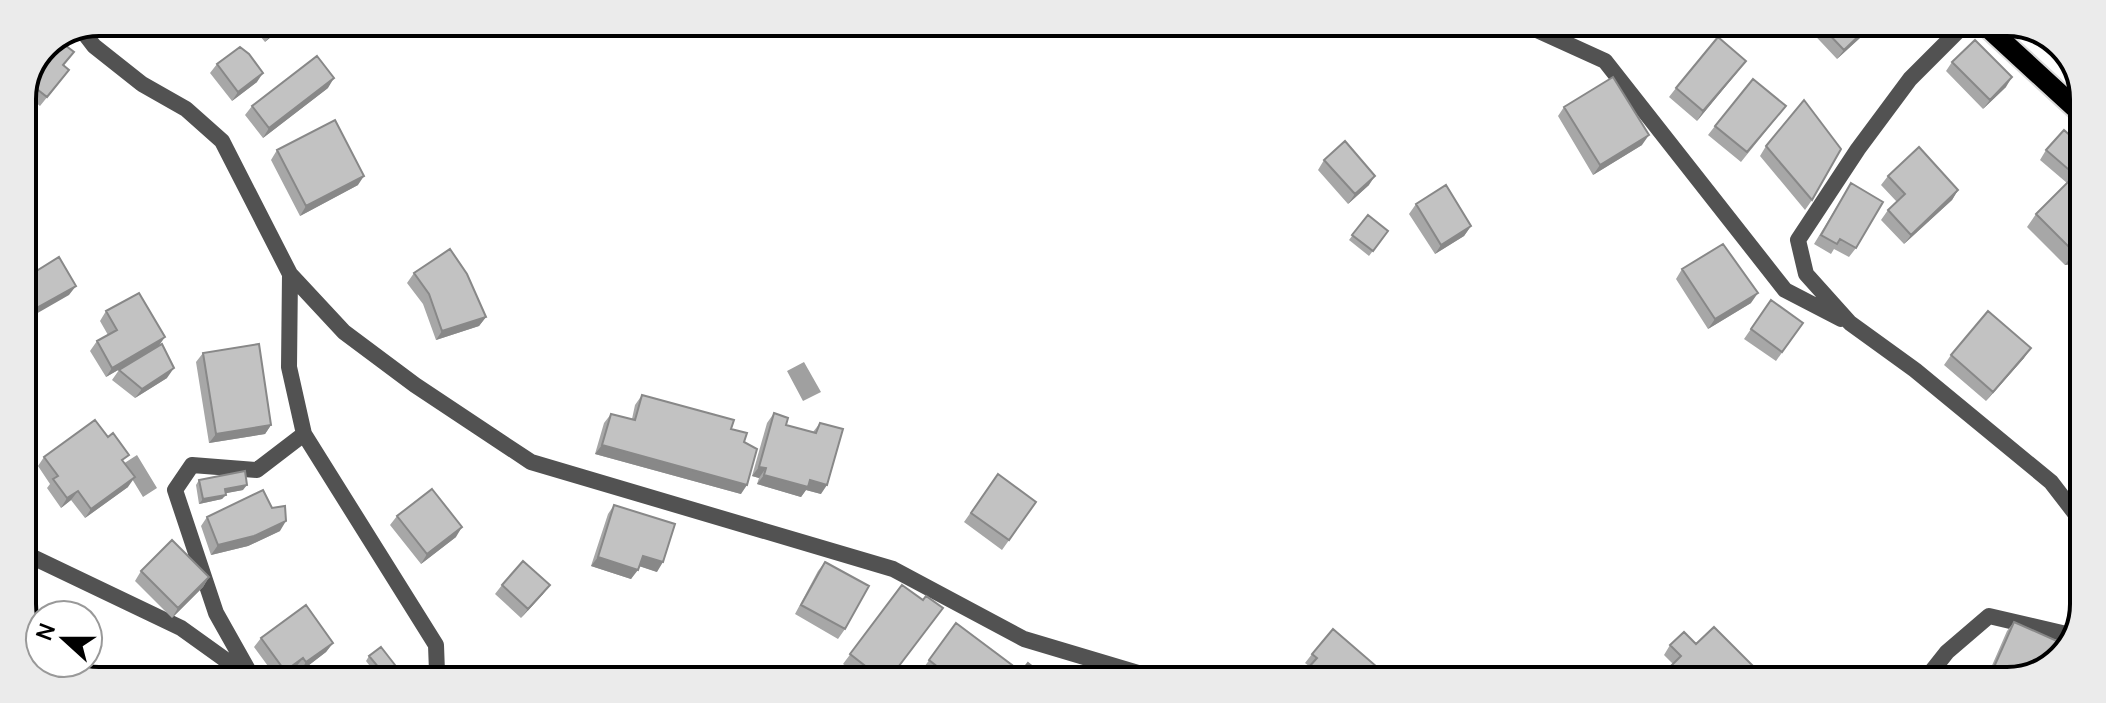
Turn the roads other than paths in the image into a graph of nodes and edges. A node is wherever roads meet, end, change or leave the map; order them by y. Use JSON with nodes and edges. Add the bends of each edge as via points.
{"nodes":[{"id":1,"x":1550,"y":36,"type":"edge"},
{"id":2,"x":1953,"y":36,"type":"edge"},
{"id":3,"x":1997,"y":36,"type":"edge"},
{"id":4,"x":87,"y":37,"type":"edge"},
{"id":5,"x":2070,"y":103,"type":"edge"},
{"id":6,"x":290,"y":274,"type":"junction"},
{"id":7,"x":1850,"y":323,"type":"junction"},
{"id":8,"x":304,"y":434,"type":"junction"},
{"id":9,"x":2070,"y":507,"type":"edge"},
{"id":10,"x":36,"y":559,"type":"edge"},
{"id":11,"x":2062,"y":633,"type":"edge"},
{"id":12,"x":237,"y":667,"type":"edge"},
{"id":13,"x":246,"y":667,"type":"edge"},
{"id":14,"x":435,"y":667,"type":"edge"},
{"id":15,"x":1118,"y":667,"type":"edge"},
{"id":16,"x":1935,"y":667,"type":"edge"}],
"edges":[{"from":1,"to":7,"type":"street","via":[[1605,61],[1785,290]]},
{"from":2,"to":7,"type":"street","via":[[1910,79],[1798,240],[1806,274]]},
{"from":3,"to":5,"type":"main road"},
{"from":4,"to":6,"type":"street","via":[[222,141]]},
{"from":6,"to":8,"type":"street","via":[[289,367]]},
{"from":6,"to":15,"type":"street","via":[[344,332],[531,462],[893,569],[1024,639]]},
{"from":7,"to":9,"type":"street","via":[[2051,482]]},
{"from":8,"to":13,"type":"street","via":[[257,470],[192,465],[175,490],[216,613]]},
{"from":8,"to":14,"type":"street","via":[[436,645]]},
{"from":10,"to":12,"type":"street","via":[[181,628]]},
{"from":11,"to":16,"type":"street","via":[[1989,616]]}]}
